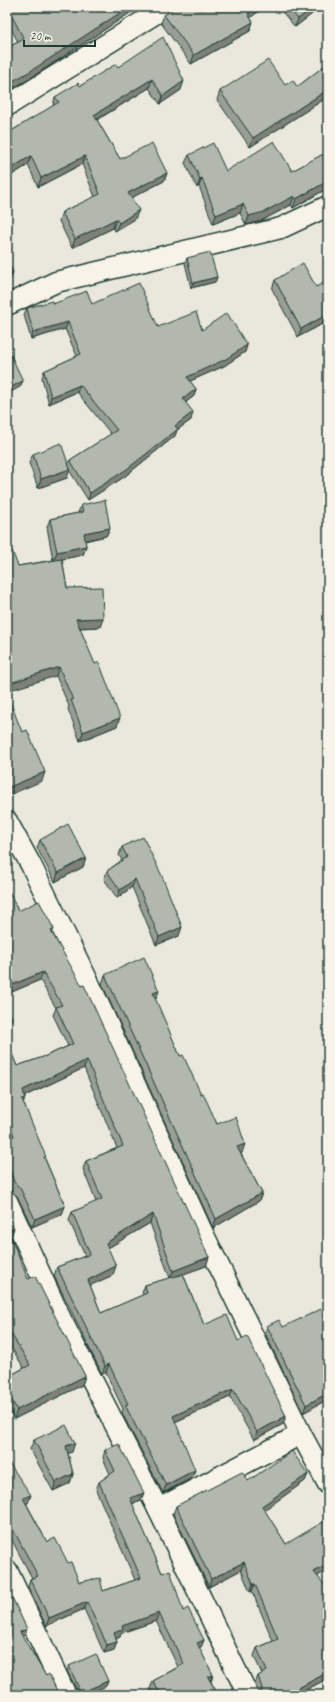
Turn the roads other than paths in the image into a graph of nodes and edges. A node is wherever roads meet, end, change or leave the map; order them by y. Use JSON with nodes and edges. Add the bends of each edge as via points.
{"nodes":[{"id":1,"x":166,"y":7,"type":"edge"},
{"id":2,"x":7,"y":106,"type":"edge"},
{"id":3,"x":328,"y":206,"type":"edge"},
{"id":4,"x":7,"y":305,"type":"edge"},
{"id":5,"x":7,"y":821,"type":"edge"},
{"id":6,"x":7,"y":1201,"type":"edge"},
{"id":7,"x":301,"y":1434,"type":"junction"},
{"id":8,"x":328,"y":1484,"type":"edge"},
{"id":9,"x":158,"y":1509,"type":"junction"},
{"id":10,"x":7,"y":1570,"type":"edge"},
{"id":11,"x":66,"y":1695,"type":"edge"},
{"id":12,"x":248,"y":1695,"type":"edge"}],
"edges":[{"from":1,"to":2,"type":"street"},
{"from":3,"to":4,"type":"street","via":[[281,228],[56,282]]},
{"from":5,"to":7,"type":"street","via":[[90,985],[201,1229]]},
{"from":6,"to":9,"type":"street","via":[[61,1319]]},
{"from":7,"to":8,"type":"street"},
{"from":7,"to":9,"type":"street"},
{"from":9,"to":12,"type":"street"},
{"from":10,"to":11,"type":"street"}]}
